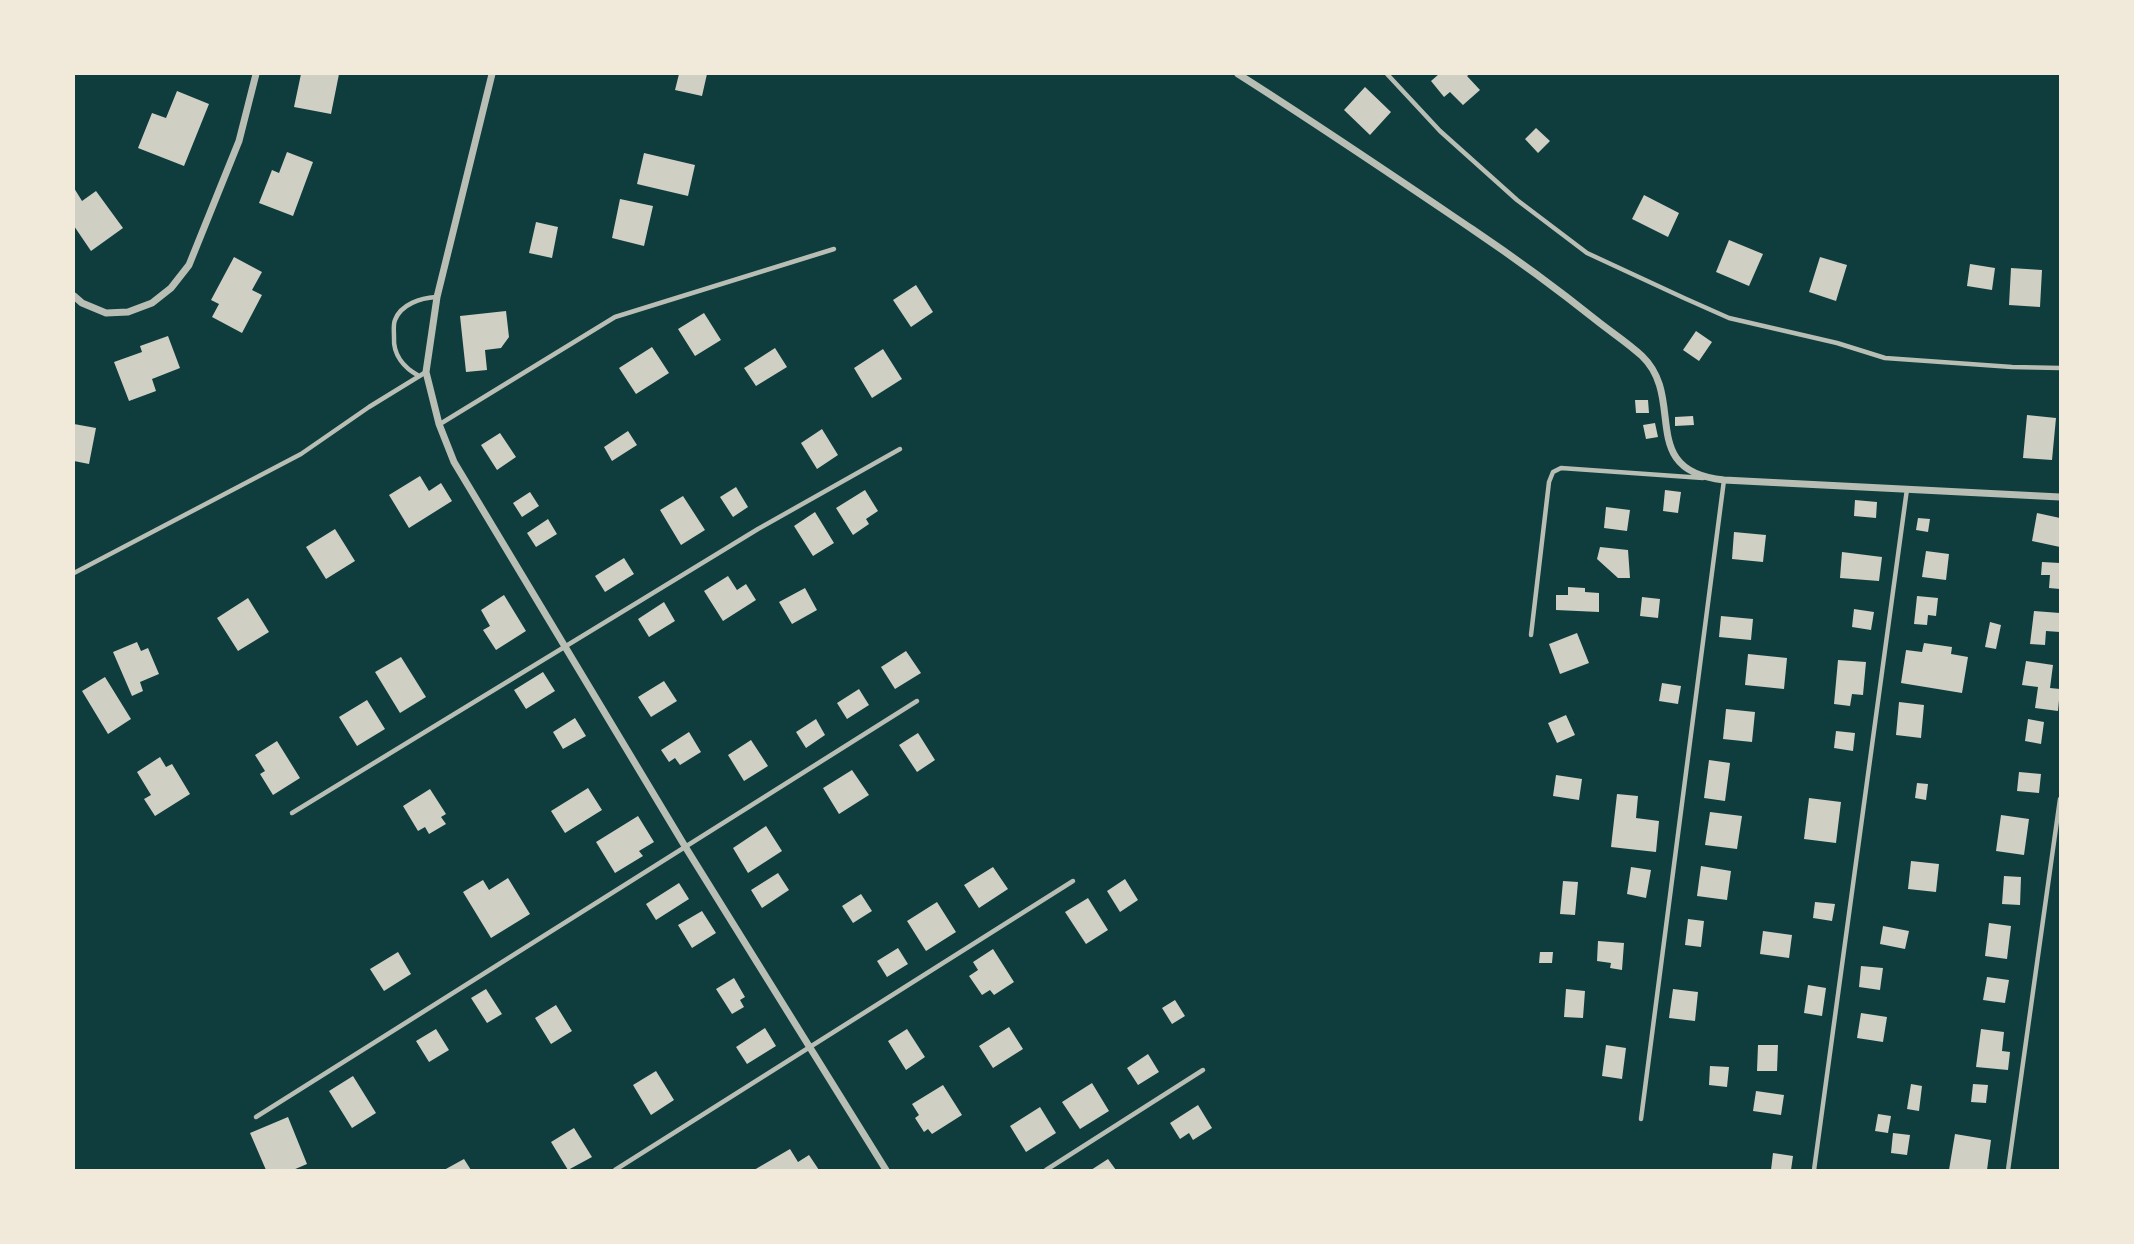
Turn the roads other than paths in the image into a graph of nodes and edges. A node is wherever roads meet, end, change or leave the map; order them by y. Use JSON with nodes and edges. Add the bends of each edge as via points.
{"nodes":[{"id":1,"x":256,"y":74,"type":"edge"},
{"id":2,"x":492,"y":74,"type":"edge"},
{"id":3,"x":1238,"y":74,"type":"edge"},
{"id":4,"x":1387,"y":74,"type":"edge"},
{"id":5,"x":834,"y":249,"type":"dead end"},
{"id":6,"x":74,"y":296,"type":"edge"},
{"id":7,"x":437,"y":297,"type":"junction"},
{"id":8,"x":2060,"y":368,"type":"edge"},
{"id":9,"x":424,"y":375,"type":"junction"},
{"id":10,"x":439,"y":424,"type":"junction"},
{"id":11,"x":900,"y":449,"type":"dead end"},
{"id":12,"x":1707,"y":479,"type":"junction"},
{"id":13,"x":1724,"y":480,"type":"junction"},
{"id":14,"x":1907,"y":489,"type":"junction"},
{"id":15,"x":2060,"y":497,"type":"edge"},
{"id":16,"x":74,"y":573,"type":"edge"},
{"id":17,"x":1531,"y":635,"type":"dead end"},
{"id":18,"x":565,"y":645,"type":"junction"},
{"id":19,"x":917,"y":701,"type":"dead end"},
{"id":20,"x":2060,"y":799,"type":"edge"},
{"id":21,"x":292,"y":813,"type":"dead end"},
{"id":22,"x":686,"y":848,"type":"junction"},
{"id":23,"x":1073,"y":881,"type":"dead end"},
{"id":24,"x":810,"y":1047,"type":"junction"},
{"id":25,"x":1203,"y":1070,"type":"dead end"},
{"id":26,"x":256,"y":1117,"type":"dead end"},
{"id":27,"x":1641,"y":1119,"type":"dead end"},
{"id":28,"x":615,"y":1171,"type":"edge"},
{"id":29,"x":886,"y":1171,"type":"edge"},
{"id":30,"x":1046,"y":1171,"type":"edge"},
{"id":31,"x":1814,"y":1171,"type":"edge"},
{"id":32,"x":2008,"y":1171,"type":"edge"}],
"edges":[{"from":1,"to":6,"type":"street","via":[[240,141],[189,265],[171,288],[152,303],[128,312],[106,313]]},
{"from":2,"to":7,"type":"street"},
{"from":3,"to":12,"type":"street","via":[[1539,275],[1643,357],[1662,394],[1671,449],[1683,467]]},
{"from":4,"to":8,"type":"lane","via":[[1449,140],[1587,254],[1684,298],[1730,318],[1885,358]]},
{"from":5,"to":10,"type":"lane","via":[[615,317]]},
{"from":7,"to":9,"type":"street"},
{"from":7,"to":9,"type":"lane","via":[[406,306],[394,320],[398,358],[409,370]]},
{"from":9,"to":10,"type":"street"},
{"from":9,"to":16,"type":"lane","via":[[301,454]]},
{"from":10,"to":18,"type":"street","via":[[454,462]]},
{"from":11,"to":18,"type":"lane"},
{"from":12,"to":13,"type":"street"},
{"from":12,"to":17,"type":"lane","via":[[1561,468],[1553,472]]},
{"from":13,"to":14,"type":"street"},
{"from":13,"to":27,"type":"lane"},
{"from":14,"to":15,"type":"street"},
{"from":14,"to":31,"type":"lane"},
{"from":18,"to":21,"type":"lane"},
{"from":18,"to":22,"type":"street"},
{"from":19,"to":22,"type":"lane"},
{"from":20,"to":32,"type":"lane"},
{"from":22,"to":24,"type":"street"},
{"from":22,"to":26,"type":"lane"},
{"from":23,"to":24,"type":"lane"},
{"from":24,"to":28,"type":"lane"},
{"from":24,"to":29,"type":"street"},
{"from":25,"to":30,"type":"lane"}]}
